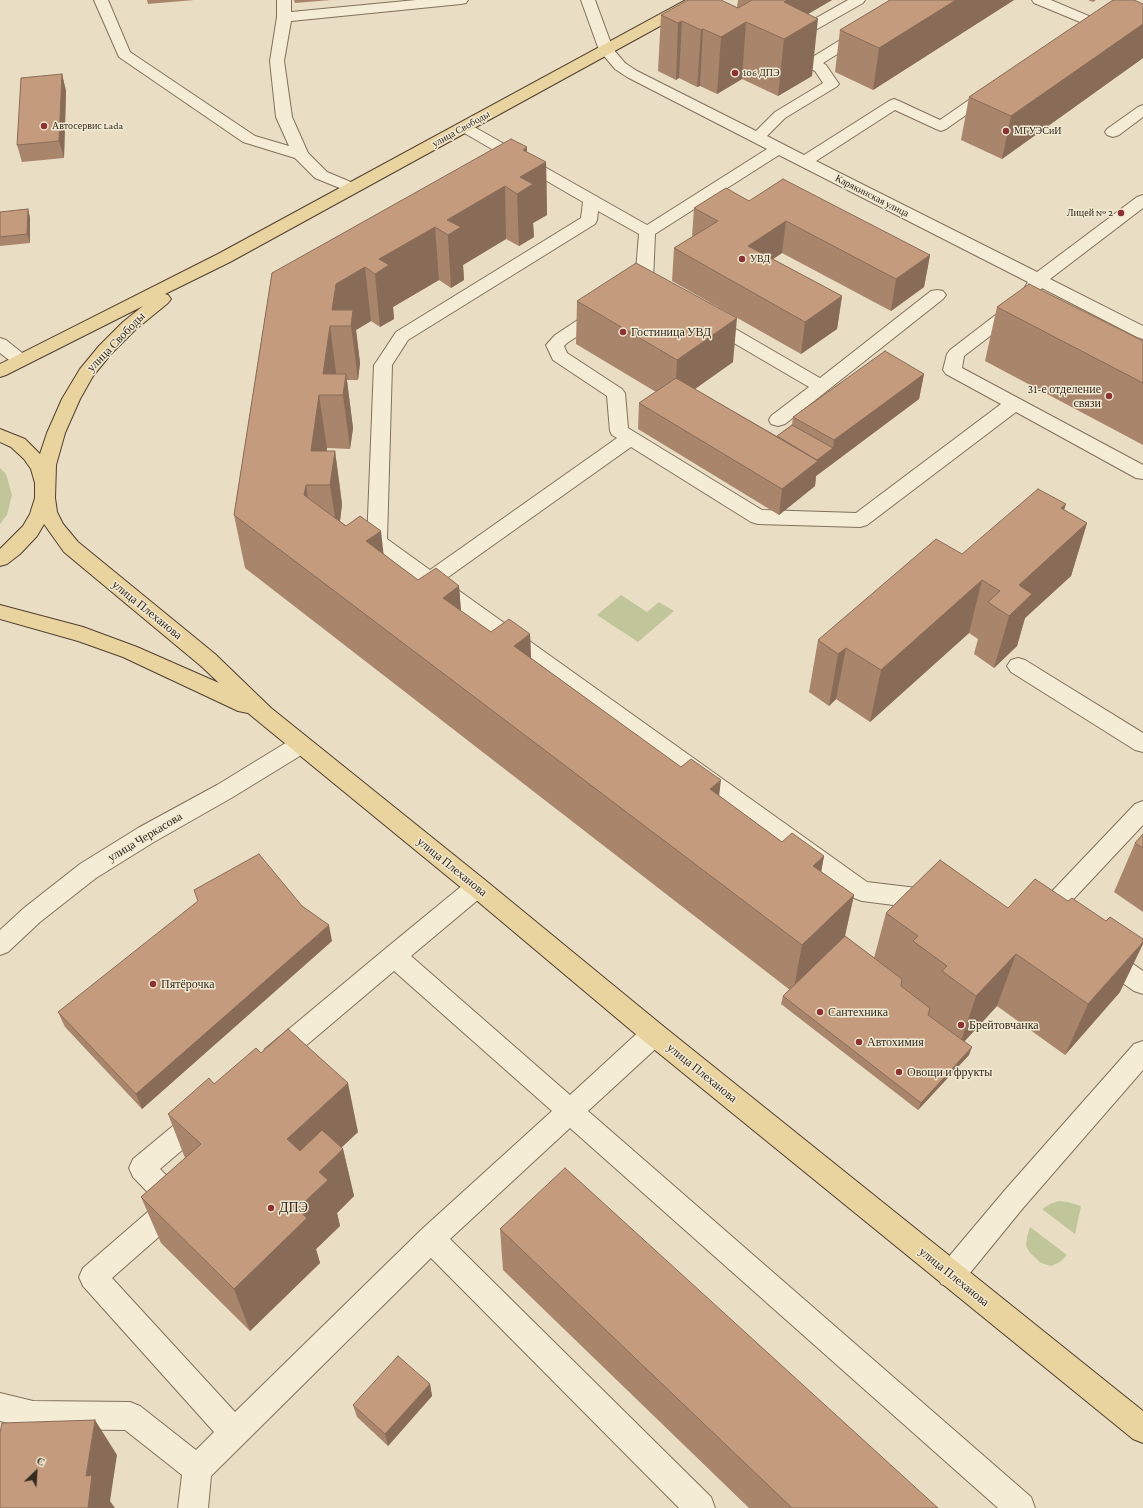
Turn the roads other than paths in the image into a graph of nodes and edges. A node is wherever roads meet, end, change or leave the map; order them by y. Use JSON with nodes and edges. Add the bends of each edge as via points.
{"nodes":[{"id":1,"x":101,"y":0,"type":"edge"},
{"id":2,"x":284,"y":0,"type":"edge"},
{"id":3,"x":461,"y":0,"type":"edge"},
{"id":4,"x":588,"y":0,"type":"edge"},
{"id":5,"x":858,"y":0,"type":"edge"},
{"id":6,"x":1046,"y":1,"type":"edge"},
{"id":7,"x":695,"y":6,"type":"edge"},
{"id":8,"x":284,"y":17,"type":"junction"},
{"id":9,"x":1091,"y":22,"type":"junction"},
{"id":10,"x":878,"y":24,"type":"edge"},
{"id":11,"x":1078,"y":31,"type":"edge"},
{"id":12,"x":1143,"y":44,"type":"edge"},
{"id":13,"x":606,"y":50,"type":"junction"},
{"id":14,"x":811,"y":64,"type":"junction"},
{"id":15,"x":1006,"y":81,"type":"edge"},
{"id":16,"x":1143,"y":110,"type":"edge"},
{"id":17,"x":464,"y":127,"type":"junction"},
{"id":18,"x":1113,"y":132,"type":"dead end"},
{"id":19,"x":757,"y":138,"type":"junction"},
{"id":20,"x":778,"y":148,"type":"junction"},
{"id":21,"x":301,"y":155,"type":"junction"},
{"id":22,"x":804,"y":162,"type":"junction"},
{"id":23,"x":352,"y":188,"type":"junction"},
{"id":24,"x":591,"y":200,"type":"junction"},
{"id":25,"x":1143,"y":200,"type":"edge"},
{"id":26,"x":647,"y":232,"type":"junction"},
{"id":27,"x":224,"y":258,"type":"junction"},
{"id":28,"x":1038,"y":280,"type":"junction"},
{"id":29,"x":631,"y":292,"type":"junction"},
{"id":30,"x":937,"y":295,"type":"dead end"},
{"id":31,"x":671,"y":299,"type":"edge"},
{"id":32,"x":697,"y":314,"type":"edge"},
{"id":33,"x":1143,"y":333,"type":"edge"},
{"id":34,"x":0,"y":344,"type":"edge"},
{"id":35,"x":20,"y":360,"type":"junction"},
{"id":36,"x":0,"y":371,"type":"edge"},
{"id":37,"x":821,"y":386,"type":"junction"},
{"id":38,"x":1014,"y":404,"type":"junction"},
{"id":39,"x":778,"y":420,"type":"dead end"},
{"id":40,"x":0,"y":435,"type":"edge"},
{"id":41,"x":630,"y":438,"type":"junction"},
{"id":42,"x":1143,"y":473,"type":"edge"},
{"id":43,"x":45,"y":490,"type":"junction"},
{"id":44,"x":0,"y":558,"type":"edge"},
{"id":45,"x":430,"y":580,"type":"junction"},
{"id":46,"x":0,"y":612,"type":"edge"},
{"id":47,"x":1018,"y":666,"type":"dead end"},
{"id":48,"x":263,"y":714,"type":"junction"},
{"id":49,"x":1143,"y":744,"type":"edge"},
{"id":50,"x":300,"y":745,"type":"junction"},
{"id":51,"x":1143,"y":810,"type":"edge"},
{"id":52,"x":476,"y":887,"type":"junction"},
{"id":53,"x":952,"y":903,"type":"edge"},
{"id":54,"x":1042,"y":919,"type":"edge"},
{"id":55,"x":0,"y":945,"type":"edge"},
{"id":56,"x":1087,"y":945,"type":"edge"},
{"id":57,"x":394,"y":956,"type":"junction"},
{"id":58,"x":1143,"y":984,"type":"edge"},
{"id":59,"x":654,"y":1034,"type":"junction"},
{"id":60,"x":1143,"y":1052,"type":"edge"},
{"id":61,"x":256,"y":1072,"type":"edge"},
{"id":62,"x":220,"y":1102,"type":"edge"},
{"id":63,"x":571,"y":1112,"type":"junction"},
{"id":64,"x":432,"y":1240,"type":"junction"},
{"id":65,"x":951,"y":1275,"type":"junction"},
{"id":66,"x":0,"y":1407,"type":"edge"},
{"id":67,"x":1143,"y":1429,"type":"edge"},
{"id":68,"x":234,"y":1432,"type":"junction"},
{"id":69,"x":197,"y":1469,"type":"junction"},
{"id":70,"x":193,"y":1508,"type":"edge"},
{"id":71,"x":700,"y":1508,"type":"edge"},
{"id":72,"x":1020,"y":1508,"type":"edge"}],
"edges":[{"from":1,"to":21,"type":"street","via":[[124,54],[249,139]]},
{"from":2,"to":8,"type":"street"},
{"from":3,"to":8,"type":"street"},
{"from":4,"to":13,"type":"street"},
{"from":5,"to":14,"type":"street","via":[[777,47]]},
{"from":6,"to":9,"type":"street"},
{"from":7,"to":13,"type":"main road","name":"улица Свободы"},
{"from":8,"to":21,"type":"street","via":[[277,61],[284,117]]},
{"from":9,"to":11,"type":"street"},
{"from":9,"to":12,"type":"street"},
{"from":10,"to":14,"type":"street"},
{"from":13,"to":17,"type":"main road","name":"улица Свободы"},
{"from":13,"to":19,"type":"street","name":"Карякинская улица","via":[[620,66],[632,74]]},
{"from":14,"to":19,"type":"street","via":[[820,68],[831,84],[780,115]]},
{"from":15,"to":22,"type":"street","via":[[941,126],[894,104]]},
{"from":16,"to":18,"type":"street"},
{"from":17,"to":23,"type":"main road","name":"улица Свободы"},
{"from":17,"to":24,"type":"street"},
{"from":19,"to":20,"type":"street","name":"Карякинская улица"},
{"from":20,"to":22,"type":"street","name":"Карякинская улица"},
{"from":20,"to":26,"type":"street"},
{"from":21,"to":23,"type":"street","via":[[321,174]]},
{"from":22,"to":28,"type":"street","name":"Карякинская улица"},
{"from":23,"to":27,"type":"main road","name":"улица Свободы"},
{"from":24,"to":26,"type":"street"},
{"from":24,"to":45,"type":"street","via":[[589,220],[402,336],[383,365],[377,542]]},
{"from":25,"to":28,"type":"street"},
{"from":26,"to":29,"type":"street"},
{"from":27,"to":35,"type":"main road","name":"улица Свободы"},
{"from":27,"to":43,"type":"main road","name":"улица Свободы","via":[[153,306],[119,336],[86,373],[56,433],[46,465]]},
{"from":28,"to":33,"type":"street","name":"Карякинская улица"},
{"from":28,"to":38,"type":"street","via":[[1026,300],[956,354],[952,370]]},
{"from":29,"to":31,"type":"street"},
{"from":29,"to":41,"type":"street","via":[[555,345],[559,356],[616,393],[620,431]]},
{"from":30,"to":37,"type":"street"},
{"from":32,"to":37,"type":"street"},
{"from":34,"to":35,"type":"street"},
{"from":35,"to":36,"type":"main road","name":"улица Свободы"},
{"from":37,"to":39,"type":"street"},
{"from":38,"to":41,"type":"street","via":[[860,520],[758,517]]},
{"from":38,"to":42,"type":"street"},
{"from":40,"to":43,"type":"main road","via":[[18,443],[31,455],[40,468]]},
{"from":41,"to":45,"type":"street"},
{"from":43,"to":44,"type":"main road","via":[[40,514],[30,531],[13,549]]},
{"from":43,"to":48,"type":"main road","name":"улица Плеханова","via":[[47,512],[71,547],[208,660]]},
{"from":45,"to":53,"type":"street","via":[[862,891]]},
{"from":46,"to":48,"type":"main road","name":"улица Плеханова","via":[[64,629],[130,652]]},
{"from":47,"to":49,"type":"street"},
{"from":48,"to":50,"type":"main road","name":"улица Плеханова"},
{"from":50,"to":52,"type":"main road","name":"улица Плеханова"},
{"from":50,"to":55,"type":"street","name":"улица Черкасова","via":[[88,872],[32,915]]},
{"from":51,"to":54,"type":"street"},
{"from":52,"to":57,"type":"street"},
{"from":52,"to":59,"type":"main road","name":"улица Плеханова"},
{"from":56,"to":58,"type":"street"},
{"from":57,"to":61,"type":"street"},
{"from":57,"to":63,"type":"street"},
{"from":59,"to":63,"type":"street"},
{"from":59,"to":65,"type":"main road","name":"улица Плеханова"},
{"from":60,"to":65,"type":"street"},
{"from":62,"to":68,"type":"street","via":[[142,1168],[177,1204],[93,1277]]},
{"from":63,"to":64,"type":"street"},
{"from":63,"to":72,"type":"street"},
{"from":64,"to":68,"type":"street"},
{"from":64,"to":71,"type":"street"},
{"from":65,"to":67,"type":"main road","name":"улица Плеханова"},
{"from":66,"to":69,"type":"street","via":[[33,1415],[130,1416]]},
{"from":68,"to":69,"type":"street"},
{"from":69,"to":70,"type":"street"}]}
